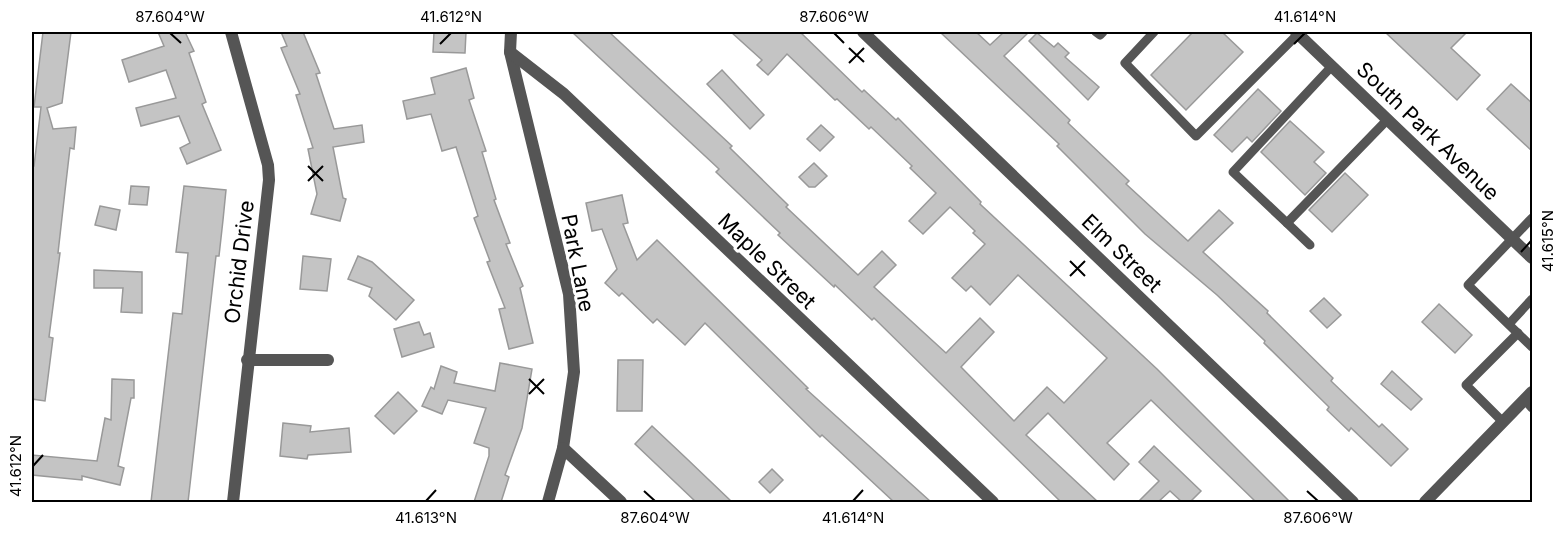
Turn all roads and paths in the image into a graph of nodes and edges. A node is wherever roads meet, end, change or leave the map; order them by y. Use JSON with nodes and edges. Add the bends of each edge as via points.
{"nodes":[{"id":1,"x":231,"y":32,"type":"edge"},
{"id":2,"x":511,"y":32,"type":"edge"},
{"id":3,"x":863,"y":32,"type":"edge"},
{"id":4,"x":1096,"y":32,"type":"edge"},
{"id":5,"x":1103,"y":32,"type":"edge"},
{"id":6,"x":1154,"y":32,"type":"edge"},
{"id":7,"x":1297,"y":32,"type":"edge"},
{"id":8,"x":510,"y":52,"type":"junction"},
{"id":9,"x":1332,"y":66,"type":"junction"},
{"id":10,"x":1388,"y":119,"type":"junction"},
{"id":11,"x":1533,"y":218,"type":"edge"},
{"id":12,"x":1287,"y":223,"type":"junction"},
{"id":13,"x":1512,"y":239,"type":"junction"},
{"id":14,"x":1311,"y":245,"type":"dead end"},
{"id":15,"x":1533,"y":258,"type":"edge"},
{"id":16,"x":1533,"y":299,"type":"edge"},
{"id":17,"x":1509,"y":324,"type":"junction"},
{"id":18,"x":1518,"y":333,"type":"junction"},
{"id":19,"x":1533,"y":347,"type":"edge"},
{"id":20,"x":247,"y":360,"type":"junction"},
{"id":21,"x":328,"y":360,"type":"dead end"},
{"id":22,"x":1530,"y":400,"type":"edge"},
{"id":23,"x":1503,"y":422,"type":"junction"},
{"id":24,"x":563,"y":448,"type":"junction"},
{"id":25,"x":233,"y":502,"type":"edge"},
{"id":26,"x":548,"y":502,"type":"edge"},
{"id":27,"x":621,"y":502,"type":"edge"},
{"id":28,"x":993,"y":502,"type":"edge"},
{"id":29,"x":1353,"y":502,"type":"edge"},
{"id":30,"x":1425,"y":502,"type":"edge"}],
"edges":[{"from":1,"to":20,"type":"street","name":"Orchid Drive","via":[[269,172]]},
{"from":2,"to":8,"type":"street","name":"Park Lane"},
{"from":3,"to":29,"type":"street","name":"Elm Street"},
{"from":4,"to":5,"type":"lane"},
{"from":6,"to":7,"type":"lane","via":[[1125,63],[1196,136]]},
{"from":7,"to":9,"type":"street","name":"South Park Avenue"},
{"from":8,"to":24,"type":"street","name":"Park Lane","via":[[569,294],[574,372]]},
{"from":8,"to":28,"type":"street","name":"Maple Street","via":[[564,94]]},
{"from":9,"to":10,"type":"street","name":"South Park Avenue"},
{"from":9,"to":12,"type":"lane","via":[[1233,172]]},
{"from":10,"to":12,"type":"lane"},
{"from":10,"to":13,"type":"street","name":"South Park Avenue"},
{"from":11,"to":13,"type":"lane"},
{"from":12,"to":14,"type":"lane"},
{"from":13,"to":15,"type":"street","name":"South Park Avenue"},
{"from":13,"to":17,"type":"lane","via":[[1468,285]]},
{"from":16,"to":17,"type":"lane"},
{"from":17,"to":18,"type":"lane"},
{"from":18,"to":19,"type":"lane"},
{"from":18,"to":23,"type":"lane","via":[[1466,386]]},
{"from":20,"to":21,"type":"street"},
{"from":20,"to":25,"type":"street","name":"Orchid Drive"},
{"from":22,"to":23,"type":"street"},
{"from":23,"to":30,"type":"street"},
{"from":24,"to":26,"type":"street","name":"Park Lane"},
{"from":24,"to":27,"type":"street"}]}
